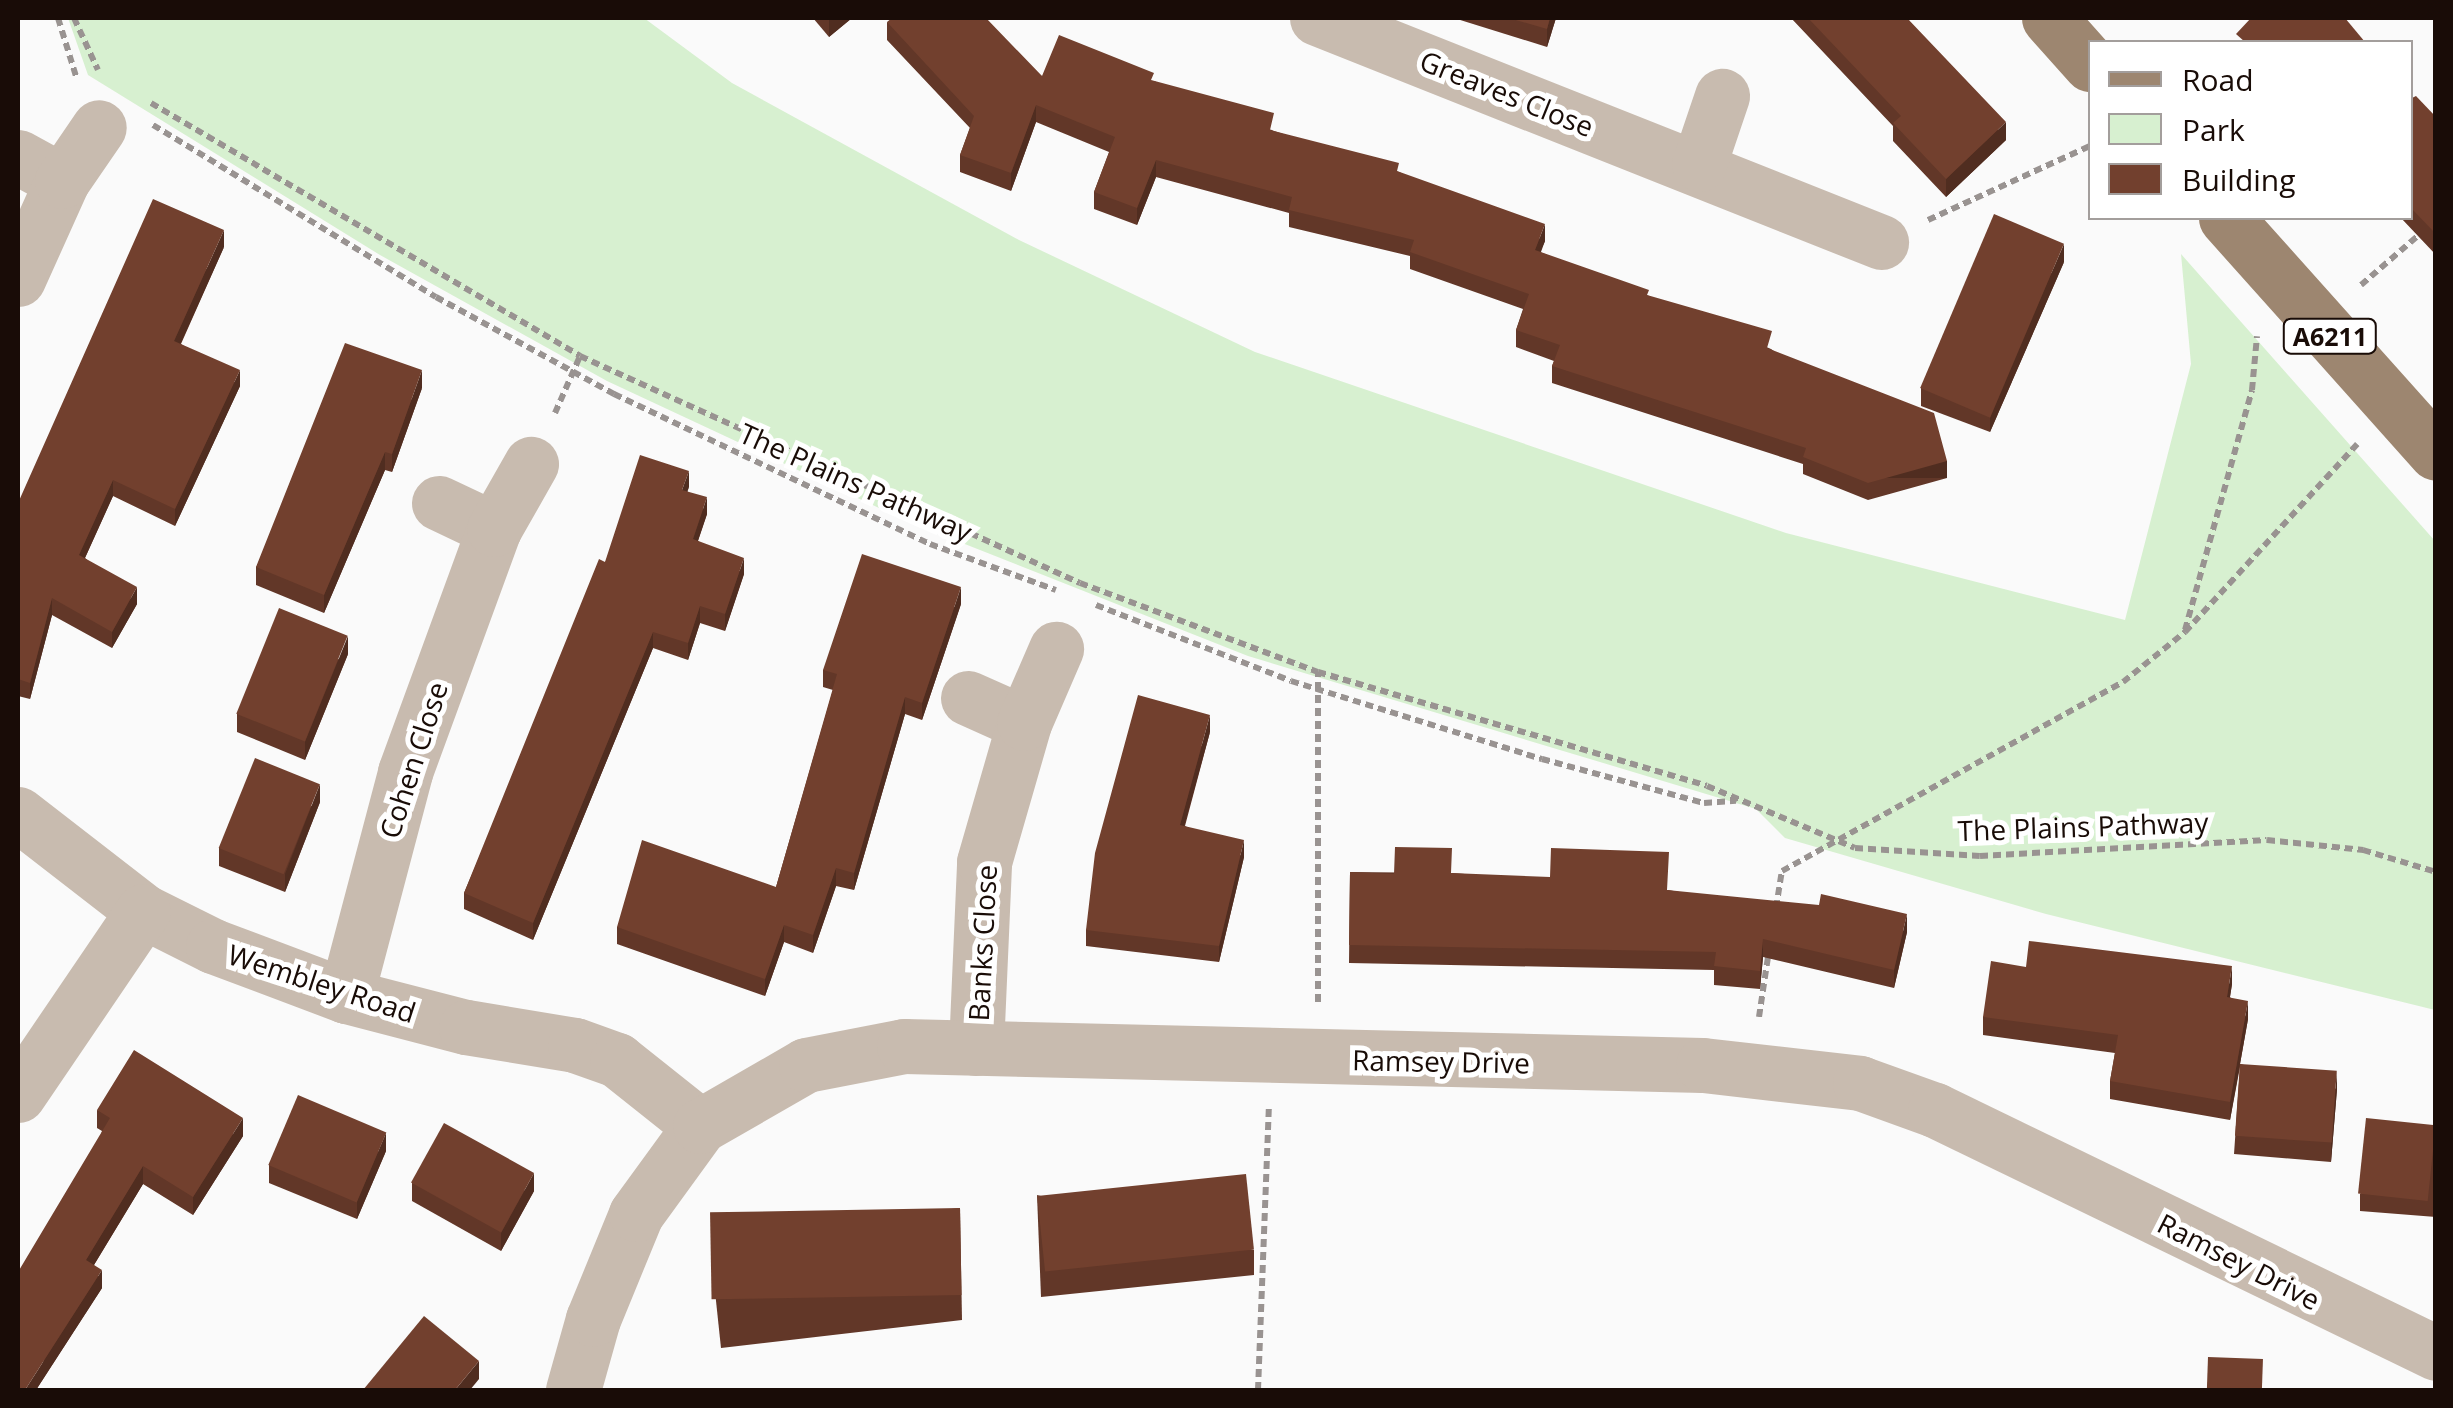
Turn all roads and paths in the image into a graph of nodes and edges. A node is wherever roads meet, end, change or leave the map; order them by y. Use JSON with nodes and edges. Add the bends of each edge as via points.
{"nodes":[{"id":1,"x":58,"y":18,"type":"edge"},
{"id":2,"x":74,"y":18,"type":"edge"},
{"id":3,"x":1317,"y":18,"type":"edge"},
{"id":4,"x":2049,"y":18,"type":"edge"},
{"id":5,"x":2088,"y":62,"type":"edge"},
{"id":6,"x":1722,"y":96,"type":"dead end"},
{"id":7,"x":117,"y":102,"type":"junction"},
{"id":8,"x":2088,"y":147,"type":"edge"},
{"id":9,"x":1699,"y":164,"type":"junction"},
{"id":10,"x":40,"y":169,"type":"edge"},
{"id":11,"x":2228,"y":220,"type":"edge"},
{"id":12,"x":2436,"y":220,"type":"edge"},
{"id":13,"x":1881,"y":242,"type":"joint"},
{"id":14,"x":2264,"y":260,"type":"junction"},
{"id":15,"x":18,"y":279,"type":"edge"},
{"id":16,"x":2318,"y":322,"type":"junction"},
{"id":17,"x":580,"y":356,"type":"junction"},
{"id":18,"x":574,"y":373,"type":"junction"},
{"id":19,"x":2394,"y":402,"type":"junction"},
{"id":20,"x":2436,"y":452,"type":"edge"},
{"id":21,"x":531,"y":464,"type":"dead end"},
{"id":22,"x":439,"y":503,"type":"dead end"},
{"id":23,"x":494,"y":529,"type":"junction"},
{"id":24,"x":1080,"y":583,"type":"junction"},
{"id":25,"x":1091,"y":604,"type":"dead end"},
{"id":26,"x":2185,"y":632,"type":"junction"},
{"id":27,"x":1056,"y":648,"type":"dead end"},
{"id":28,"x":1318,"y":672,"type":"junction"},
{"id":29,"x":1320,"y":690,"type":"junction"},
{"id":30,"x":968,"y":698,"type":"dead end"},
{"id":31,"x":1024,"y":722,"type":"junction"},
{"id":32,"x":1738,"y":801,"type":"junction"},
{"id":33,"x":18,"y":814,"type":"edge"},
{"id":34,"x":1832,"y":841,"type":"junction"},
{"id":35,"x":2436,"y":872,"type":"edge"},
{"id":36,"x":143,"y":912,"type":"junction"},
{"id":37,"x":346,"y":996,"type":"junction"},
{"id":38,"x":976,"y":1048,"type":"junction"},
{"id":39,"x":1294,"y":1058,"type":"junction"},
{"id":40,"x":1752,"y":1067,"type":"junction"},
{"id":41,"x":18,"y":1095,"type":"edge"},
{"id":42,"x":700,"y":1126,"type":"junction"},
{"id":43,"x":2436,"y":1354,"type":"edge"},
{"id":44,"x":573,"y":1390,"type":"edge"},
{"id":45,"x":1258,"y":1390,"type":"edge"}],
"edges":[{"from":1,"to":7,"type":"path","name":"The Plains Pathway","via":[[77,79]]},
{"from":2,"to":7,"type":"path","name":"The Plains Pathway","via":[[92,66]]},
{"from":3,"to":9,"type":"street","name":"Greaves Close"},
{"from":4,"to":5,"type":"main road"},
{"from":6,"to":9,"type":"street"},
{"from":7,"to":10,"type":"street"},
{"from":7,"to":17,"type":"path","name":"The Plains Pathway"},
{"from":7,"to":18,"type":"path","name":"The Plains Pathway"},
{"from":8,"to":13,"type":"path"},
{"from":9,"to":13,"type":"street","name":"Greaves Close"},
{"from":10,"to":15,"type":"street"},
{"from":11,"to":14,"type":"main road","number":"A6211"},
{"from":12,"to":16,"type":"path"},
{"from":14,"to":16,"type":"main road","number":"A6211"},
{"from":14,"to":26,"type":"path","via":[[2252,390]]},
{"from":16,"to":19,"type":"main road","number":"A6211"},
{"from":17,"to":18,"type":"path"},
{"from":17,"to":24,"type":"path","name":"The Plains Pathway"},
{"from":18,"to":24,"type":"path","name":"The Plains Pathway","via":[[930,544],[1074,597]]},
{"from":19,"to":20,"type":"main road","number":"A6211"},
{"from":19,"to":26,"type":"path"},
{"from":21,"to":23,"type":"street","name":"Cohen Close"},
{"from":22,"to":23,"type":"street"},
{"from":23,"to":37,"type":"street","name":"Cohen Close","via":[[405,772]]},
{"from":24,"to":28,"type":"path","name":"The Plains Pathway"},
{"from":25,"to":29,"type":"path","name":"The Plains Pathway"},
{"from":26,"to":34,"type":"path","via":[[2123,682]]},
{"from":27,"to":31,"type":"street","name":"Banks Close"},
{"from":28,"to":29,"type":"path"},
{"from":28,"to":32,"type":"path","name":"The Plains Pathway"},
{"from":29,"to":32,"type":"path","name":"The Plains Pathway","via":[[1686,798]]},
{"from":29,"to":39,"type":"path"},
{"from":30,"to":31,"type":"street"},
{"from":31,"to":38,"type":"street","name":"Banks Close","via":[[980,891]]},
{"from":32,"to":34,"type":"path","name":"The Plains Pathway"},
{"from":33,"to":36,"type":"street","name":"Wembley Road"},
{"from":34,"to":35,"type":"path","name":"The Plains Pathway","via":[[1980,856],[2267,840],[2363,850]]},
{"from":34,"to":40,"type":"path","via":[[1782,871]]},
{"from":36,"to":37,"type":"street","name":"Wembley Road"},
{"from":36,"to":41,"type":"street"},
{"from":37,"to":42,"type":"street","name":"Wembley Road","via":[[617,1060]]},
{"from":38,"to":39,"type":"street","name":"Ramsey Drive"},
{"from":38,"to":42,"type":"street","name":"Ramsey Drive","via":[[904,1046],[806,1065]]},
{"from":39,"to":40,"type":"street","name":"Ramsey Drive"},
{"from":39,"to":45,"type":"path"},
{"from":40,"to":43,"type":"street","name":"Ramsey Drive","via":[[1860,1083],[1935,1110]]},
{"from":42,"to":44,"type":"street","name":"Ramsey Drive","via":[[653,1185],[622,1243]]}]}
